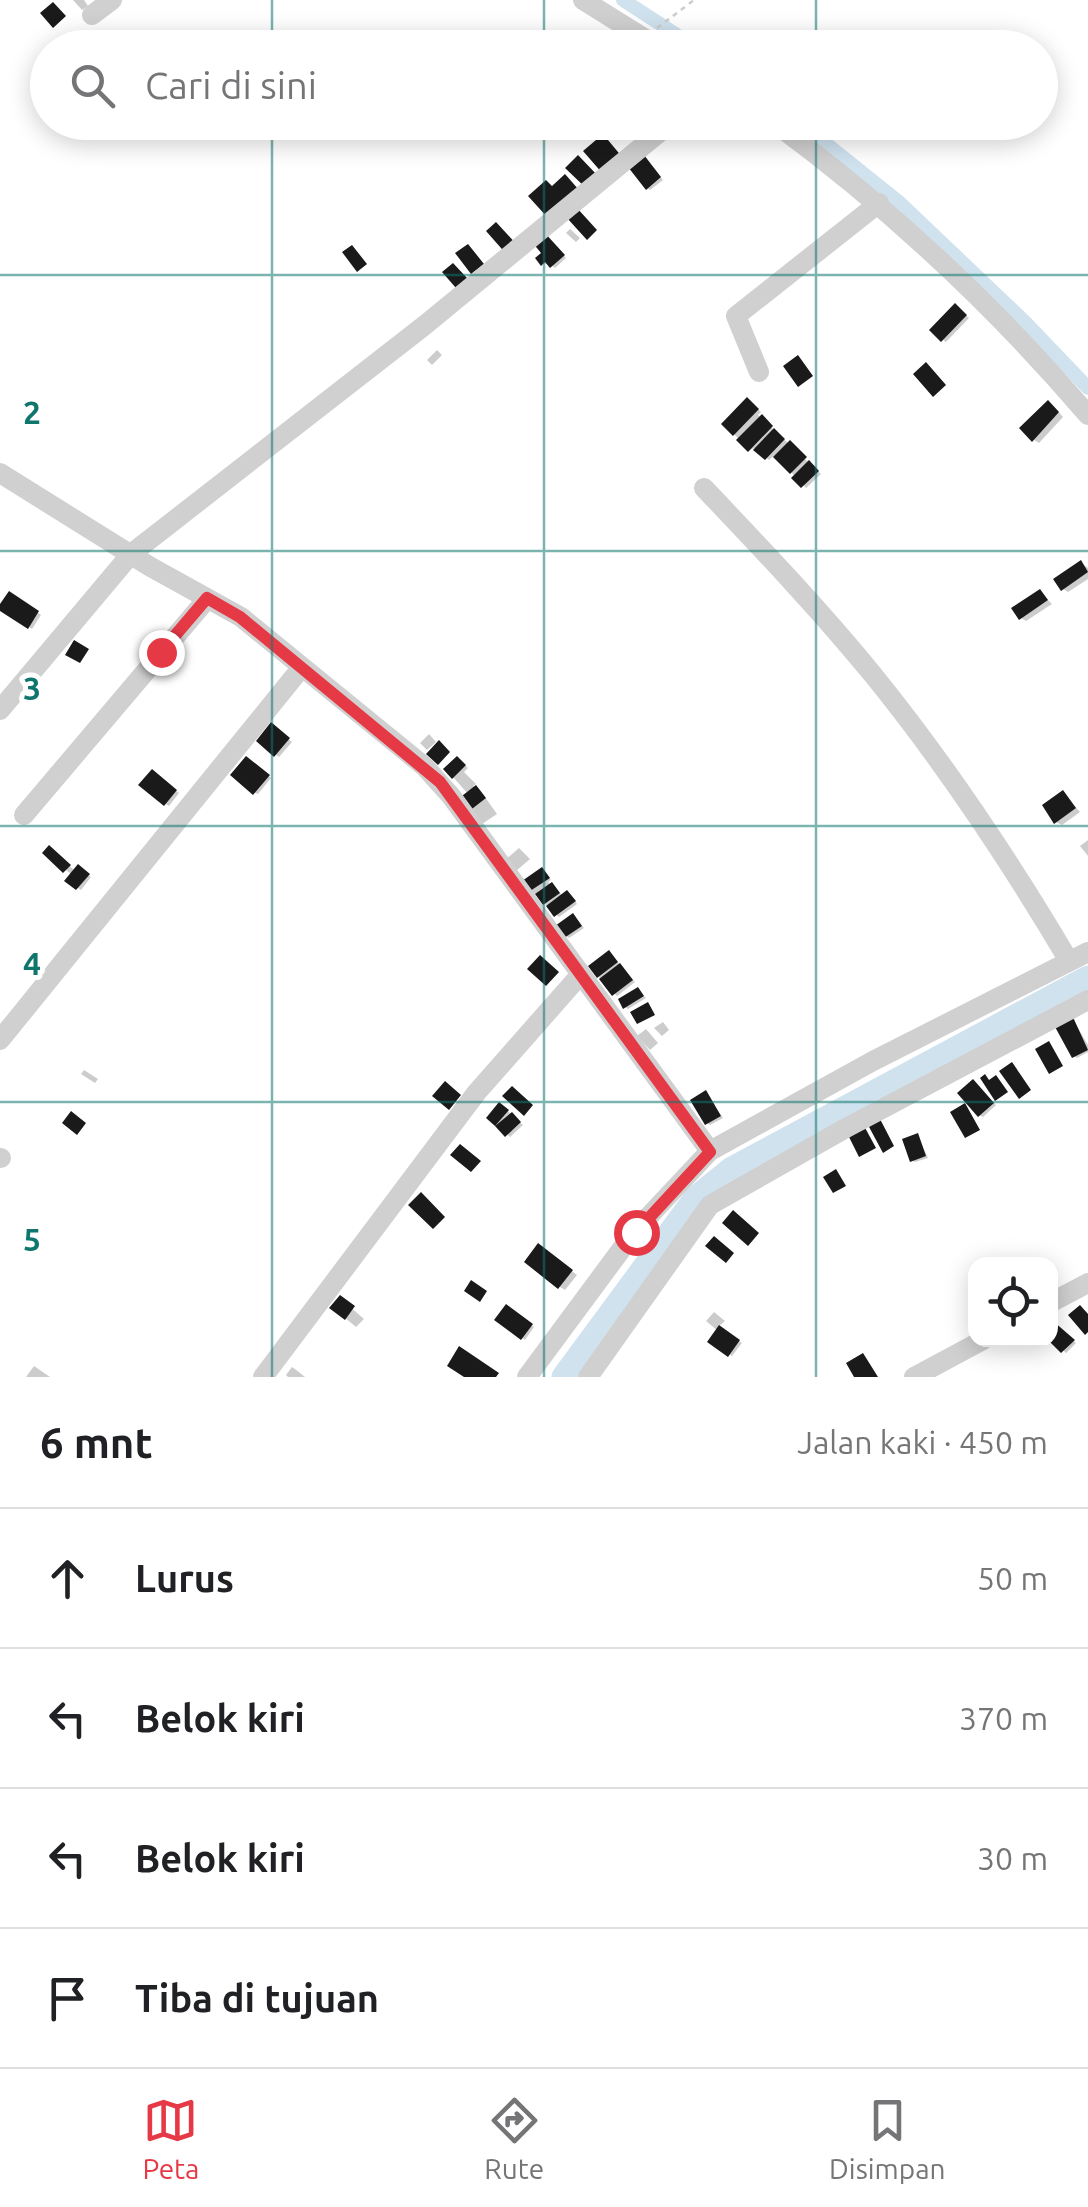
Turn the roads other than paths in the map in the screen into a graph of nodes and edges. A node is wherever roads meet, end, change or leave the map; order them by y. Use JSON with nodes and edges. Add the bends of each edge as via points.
{"nodes":[{"id":1,"x":112,"y":0,"type":"edge"},
{"id":2,"x":583,"y":0,"type":"edge"},
{"id":3,"x":92,"y":15,"type":"dead end"},
{"id":4,"x":639,"y":30,"type":"edge"},
{"id":5,"x":650,"y":140,"type":"edge"},
{"id":6,"x":797,"y":140,"type":"edge"},
{"id":7,"x":879,"y":203,"type":"junction"},
{"id":8,"x":759,"y":372,"type":"dead end"},
{"id":9,"x":1088,"y":415,"type":"edge"},
{"id":10,"x":0,"y":473,"type":"edge"},
{"id":11,"x":704,"y":488,"type":"dead end"},
{"id":12,"x":131,"y":554,"type":"junction"},
{"id":13,"x":207,"y":598,"type":"junction"},
{"id":14,"x":302,"y":667,"type":"junction"},
{"id":15,"x":0,"y":710,"type":"edge"},
{"id":16,"x":24,"y":816,"type":"dead end"},
{"id":17,"x":1079,"y":956,"type":"edge"},
{"id":18,"x":581,"y":974,"type":"junction"},
{"id":19,"x":1088,"y":1000,"type":"edge"},
{"id":20,"x":0,"y":1040,"type":"edge"},
{"id":21,"x":710,"y":1152,"type":"junction"},
{"id":22,"x":1088,"y":1283,"type":"edge"},
{"id":23,"x":1058,"y":1299,"type":"edge"},
{"id":24,"x":970,"y":1347,"type":"edge"},
{"id":25,"x":263,"y":1377,"type":"edge"},
{"id":26,"x":527,"y":1377,"type":"edge"},
{"id":27,"x":588,"y":1377,"type":"edge"},
{"id":28,"x":914,"y":1377,"type":"edge"}],
"edges":[{"from":1,"to":3,"type":"street"},
{"from":2,"to":4,"type":"street"},
{"from":5,"to":12,"type":"street"},
{"from":6,"to":7,"type":"street"},
{"from":7,"to":8,"type":"street","via":[[736,316]]},
{"from":7,"to":9,"type":"street","via":[[1030,348]]},
{"from":10,"to":12,"type":"street"},
{"from":11,"to":17,"type":"street","via":[[876,679]]},
{"from":12,"to":13,"type":"street"},
{"from":12,"to":15,"type":"street"},
{"from":13,"to":14,"type":"street"},
{"from":13,"to":16,"type":"street"},
{"from":14,"to":18,"type":"street","via":[[440,782]]},
{"from":14,"to":20,"type":"street"},
{"from":17,"to":21,"type":"street"},
{"from":18,"to":21,"type":"street"},
{"from":18,"to":25,"type":"street","via":[[476,1092]]},
{"from":19,"to":27,"type":"street","via":[[710,1205]]},
{"from":21,"to":26,"type":"street","via":[[636,1232]]},
{"from":22,"to":23,"type":"street"},
{"from":24,"to":28,"type":"street"}]}
